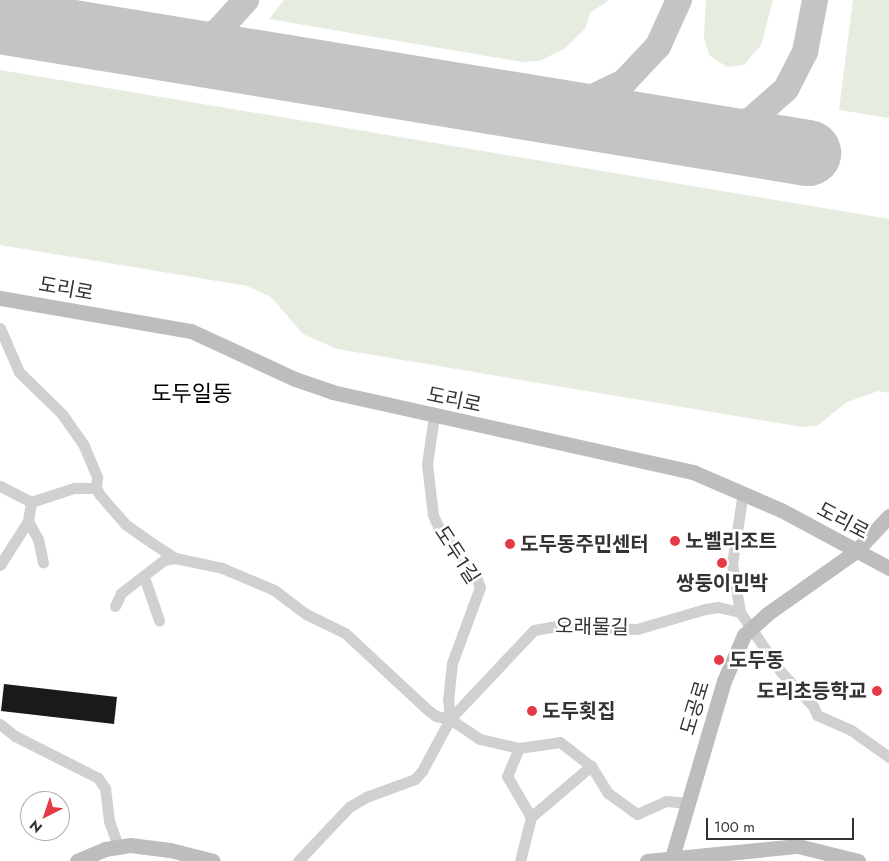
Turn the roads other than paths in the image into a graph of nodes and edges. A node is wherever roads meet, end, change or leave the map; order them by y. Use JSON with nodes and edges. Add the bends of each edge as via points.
{"nodes":[{"id":1,"x":0,"y":298,"type":"edge"},
{"id":2,"x":0,"y":328,"type":"edge"},
{"id":3,"x":434,"y":416,"type":"junction"},
{"id":4,"x":0,"y":486,"type":"edge"},
{"id":5,"x":96,"y":488,"type":"junction"},
{"id":6,"x":743,"y":492,"type":"junction"},
{"id":7,"x":31,"y":502,"type":"junction"},
{"id":8,"x":889,"y":516,"type":"edge"},
{"id":9,"x":28,"y":521,"type":"junction"},
{"id":10,"x":856,"y":551,"type":"junction"},
{"id":11,"x":175,"y":558,"type":"junction"},
{"id":12,"x":43,"y":562,"type":"dead end"},
{"id":13,"x":0,"y":565,"type":"edge"},
{"id":14,"x":889,"y":568,"type":"edge"},
{"id":15,"x":144,"y":577,"type":"junction"},
{"id":16,"x":115,"y":606,"type":"dead end"},
{"id":17,"x":740,"y":612,"type":"junction"},
{"id":18,"x":159,"y":620,"type":"dead end"},
{"id":19,"x":752,"y":626,"type":"junction"},
{"id":20,"x":450,"y":719,"type":"junction"},
{"id":21,"x":0,"y":724,"type":"edge"},
{"id":22,"x":519,"y":748,"type":"junction"},
{"id":23,"x":889,"y":757,"type":"edge"},
{"id":24,"x":591,"y":766,"type":"junction"},
{"id":25,"x":688,"y":804,"type":"junction"},
{"id":26,"x":531,"y":817,"type":"junction"},
{"id":27,"x":118,"y":846,"type":"junction"},
{"id":28,"x":672,"y":859,"type":"edge"},
{"id":29,"x":77,"y":861,"type":"edge"},
{"id":30,"x":213,"y":861,"type":"edge"},
{"id":31,"x":298,"y":861,"type":"edge"},
{"id":32,"x":520,"y":861,"type":"edge"},
{"id":33,"x":648,"y":861,"type":"edge"},
{"id":34,"x":858,"y":861,"type":"edge"}],
"edges":[{"from":1,"to":3,"type":"street","name":"도리로","via":[[191,331],[295,379],[332,392]]},
{"from":2,"to":5,"type":"street","via":[[19,372],[62,414],[84,446],[97,477]]},
{"from":3,"to":6,"type":"street","name":"도리로","via":[[639,458],[693,472]]},
{"from":3,"to":20,"type":"street","name":"도두1길","via":[[426,464],[433,515],[440,531],[474,572],[480,587],[452,663],[448,699]]},
{"from":4,"to":7,"type":"street"},
{"from":5,"to":7,"type":"street","via":[[74,488]]},
{"from":5,"to":11,"type":"street","via":[[125,524]]},
{"from":6,"to":10,"type":"street","name":"도리로"},
{"from":6,"to":17,"type":"street","via":[[732,564]]},
{"from":7,"to":9,"type":"street"},
{"from":8,"to":10,"type":"street","name":"도공로"},
{"from":9,"to":12,"type":"street","via":[[38,539]]},
{"from":9,"to":13,"type":"street"},
{"from":10,"to":14,"type":"street","name":"도리로"},
{"from":10,"to":19,"type":"street","name":"도공로"},
{"from":11,"to":15,"type":"street","via":[[164,560]]},
{"from":11,"to":20,"type":"street","via":[[222,568],[274,590],[306,614],[346,633],[428,710],[436,716]]},
{"from":15,"to":16,"type":"street","via":[[121,593]]},
{"from":15,"to":18,"type":"street"},
{"from":17,"to":19,"type":"street"},
{"from":17,"to":20,"type":"street","name":"오래물길","via":[[718,607],[704,608],[637,628],[540,628],[507,655]]},
{"from":19,"to":23,"type":"street","via":[[781,672],[813,706],[816,715],[851,730]]},
{"from":19,"to":25,"type":"street","name":"도공로","via":[[744,635],[727,674]]},
{"from":20,"to":22,"type":"street","via":[[486,743]]},
{"from":20,"to":31,"type":"street","name":"오래물길","via":[[415,779],[366,797],[349,807]]},
{"from":21,"to":27,"type":"street","via":[[15,736],[98,778],[105,788],[108,821]]},
{"from":22,"to":24,"type":"street","via":[[556,740],[570,747]]},
{"from":22,"to":26,"type":"street","via":[[507,780]]},
{"from":24,"to":25,"type":"street","via":[[608,793],[631,812],[643,814],[666,801]]},
{"from":24,"to":26,"type":"street"},
{"from":25,"to":28,"type":"street","name":"도공로"},
{"from":26,"to":32,"type":"street"},
{"from":27,"to":29,"type":"street"},
{"from":27,"to":30,"type":"street","via":[[156,847]]},
{"from":28,"to":33,"type":"street"},
{"from":28,"to":34,"type":"street","via":[[798,846]]}]}
